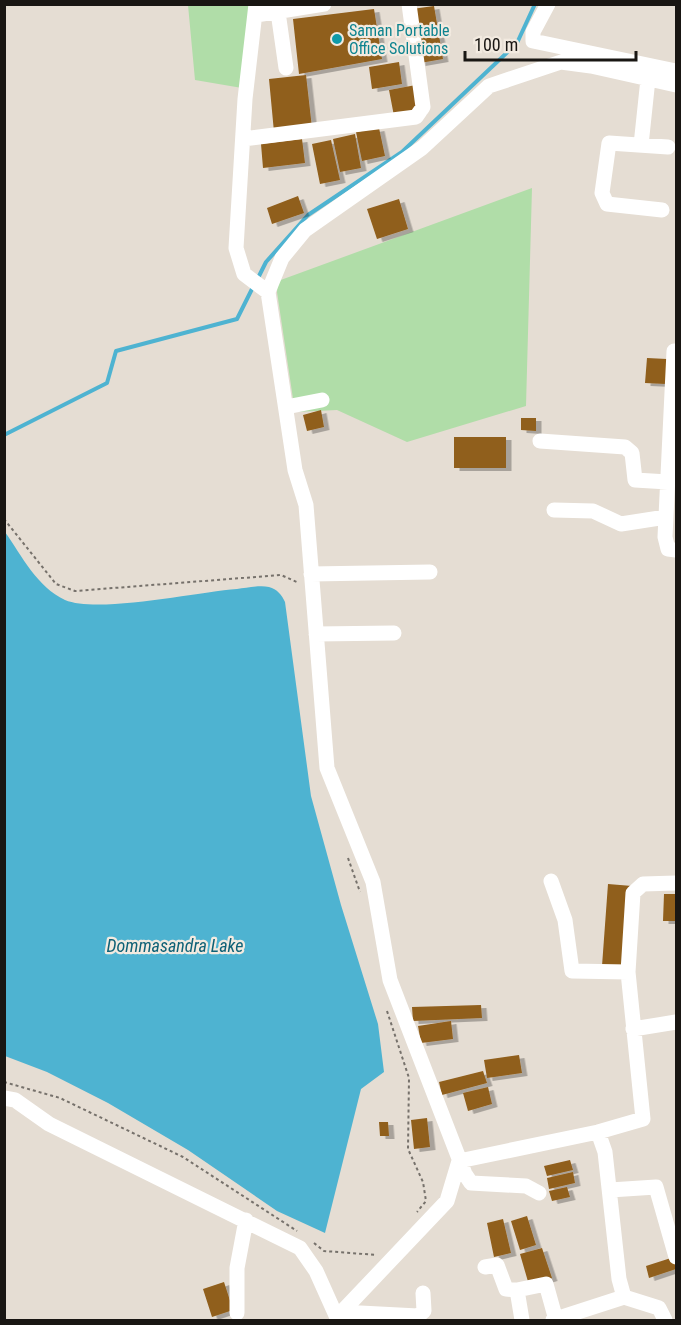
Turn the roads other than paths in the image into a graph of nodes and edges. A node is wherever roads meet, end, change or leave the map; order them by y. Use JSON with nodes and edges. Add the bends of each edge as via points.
{"nodes":[{"id":1,"x":324,"y":4,"type":"edge"},
{"id":2,"x":409,"y":4,"type":"edge"},
{"id":3,"x":548,"y":4,"type":"edge"},
{"id":4,"x":256,"y":10,"type":"edge"},
{"id":5,"x":278,"y":12,"type":"junction"},
{"id":6,"x":286,"y":68,"type":"dead end"},
{"id":7,"x":676,"y":71,"type":"edge"},
{"id":8,"x":648,"y":79,"type":"junction"},
{"id":9,"x":676,"y":85,"type":"edge"},
{"id":10,"x":243,"y":139,"type":"junction"},
{"id":11,"x":641,"y":145,"type":"junction"},
{"id":12,"x":668,"y":147,"type":"dead end"},
{"id":13,"x":662,"y":210,"type":"dead end"},
{"id":14,"x":268,"y":292,"type":"junction"},
{"id":15,"x":674,"y":351,"type":"dead end"},
{"id":16,"x":321,"y":400,"type":"dead end"},
{"id":17,"x":286,"y":407,"type":"junction"},
{"id":18,"x":540,"y":441,"type":"dead end"},
{"id":19,"x":668,"y":482,"type":"junction"},
{"id":20,"x":554,"y":510,"type":"dead end"},
{"id":21,"x":666,"y":517,"type":"junction"},
{"id":22,"x":676,"y":550,"type":"edge"},
{"id":23,"x":430,"y":572,"type":"dead end"},
{"id":24,"x":311,"y":574,"type":"junction"},
{"id":25,"x":394,"y":633,"type":"dead end"},
{"id":26,"x":316,"y":634,"type":"junction"},
{"id":27,"x":551,"y":881,"type":"dead end"},
{"id":28,"x":676,"y":883,"type":"edge"},
{"id":29,"x":628,"y":972,"type":"junction"},
{"id":30,"x":676,"y":1022,"type":"edge"},
{"id":31,"x":633,"y":1029,"type":"junction"},
{"id":32,"x":4,"y":1098,"type":"edge"},
{"id":33,"x":598,"y":1132,"type":"junction"},
{"id":34,"x":459,"y":1161,"type":"junction"},
{"id":35,"x":610,"y":1190,"type":"junction"},
{"id":36,"x":539,"y":1193,"type":"dead end"},
{"id":37,"x":246,"y":1220,"type":"junction"},
{"id":38,"x":676,"y":1257,"type":"edge"},
{"id":39,"x":485,"y":1267,"type":"dead end"},
{"id":40,"x":517,"y":1290,"type":"junction"},
{"id":41,"x":423,"y":1293,"type":"dead end"},
{"id":42,"x":624,"y":1297,"type":"junction"},
{"id":43,"x":237,"y":1313,"type":"dead end"},
{"id":44,"x":339,"y":1317,"type":"edge"},
{"id":45,"x":522,"y":1320,"type":"edge"},
{"id":46,"x":555,"y":1320,"type":"edge"},
{"id":47,"x":665,"y":1320,"type":"edge"}],
"edges":[{"from":1,"to":5,"type":"street"},
{"from":2,"to":10,"type":"street","via":[[421,113],[416,117]]},
{"from":3,"to":7,"type":"street","via":[[533,32],[533,40]]},
{"from":4,"to":5,"type":"street"},
{"from":4,"to":10,"type":"street"},
{"from":5,"to":6,"type":"street"},
{"from":8,"to":9,"type":"street"},
{"from":8,"to":11,"type":"street"},
{"from":8,"to":14,"type":"street","via":[[561,62],[489,86],[422,148],[305,230],[282,258]]},
{"from":10,"to":14,"type":"street","via":[[236,248],[244,274]]},
{"from":11,"to":12,"type":"street"},
{"from":11,"to":13,"type":"street","via":[[609,143],[603,200],[607,204]]},
{"from":14,"to":17,"type":"street"},
{"from":15,"to":19,"type":"street"},
{"from":16,"to":17,"type":"street"},
{"from":17,"to":24,"type":"street","via":[[295,470],[306,505]]},
{"from":18,"to":19,"type":"street","via":[[625,447],[632,453],[635,480]]},
{"from":19,"to":21,"type":"street"},
{"from":20,"to":21,"type":"street","via":[[593,511],[621,524]]},
{"from":21,"to":22,"type":"street","via":[[666,545]]},
{"from":23,"to":24,"type":"street"},
{"from":24,"to":26,"type":"street"},
{"from":25,"to":26,"type":"street"},
{"from":26,"to":34,"type":"street","via":[[327,768],[373,882],[390,980]]},
{"from":27,"to":29,"type":"street","via":[[565,920],[572,971]]},
{"from":28,"to":29,"type":"street","via":[[643,884],[633,893]]},
{"from":29,"to":31,"type":"street"},
{"from":30,"to":31,"type":"street"},
{"from":31,"to":33,"type":"street","via":[[643,1119]]},
{"from":32,"to":37,"type":"street","via":[[15,1100],[49,1124]]},
{"from":33,"to":34,"type":"street"},
{"from":33,"to":35,"type":"street"},
{"from":34,"to":36,"type":"street","via":[[471,1183],[526,1186]]},
{"from":34,"to":44,"type":"street","via":[[447,1202]]},
{"from":35,"to":38,"type":"street","via":[[656,1187]]},
{"from":35,"to":42,"type":"street"},
{"from":37,"to":43,"type":"street","via":[[237,1268]]},
{"from":37,"to":44,"type":"street","via":[[300,1248],[309,1257]]},
{"from":39,"to":40,"type":"street","via":[[497,1265],[506,1289]]},
{"from":40,"to":45,"type":"street"},
{"from":40,"to":46,"type":"street","via":[[546,1284]]},
{"from":41,"to":44,"type":"street","via":[[424,1311],[418,1316]]},
{"from":42,"to":46,"type":"street"},
{"from":42,"to":47,"type":"street","via":[[659,1308]]}]}
